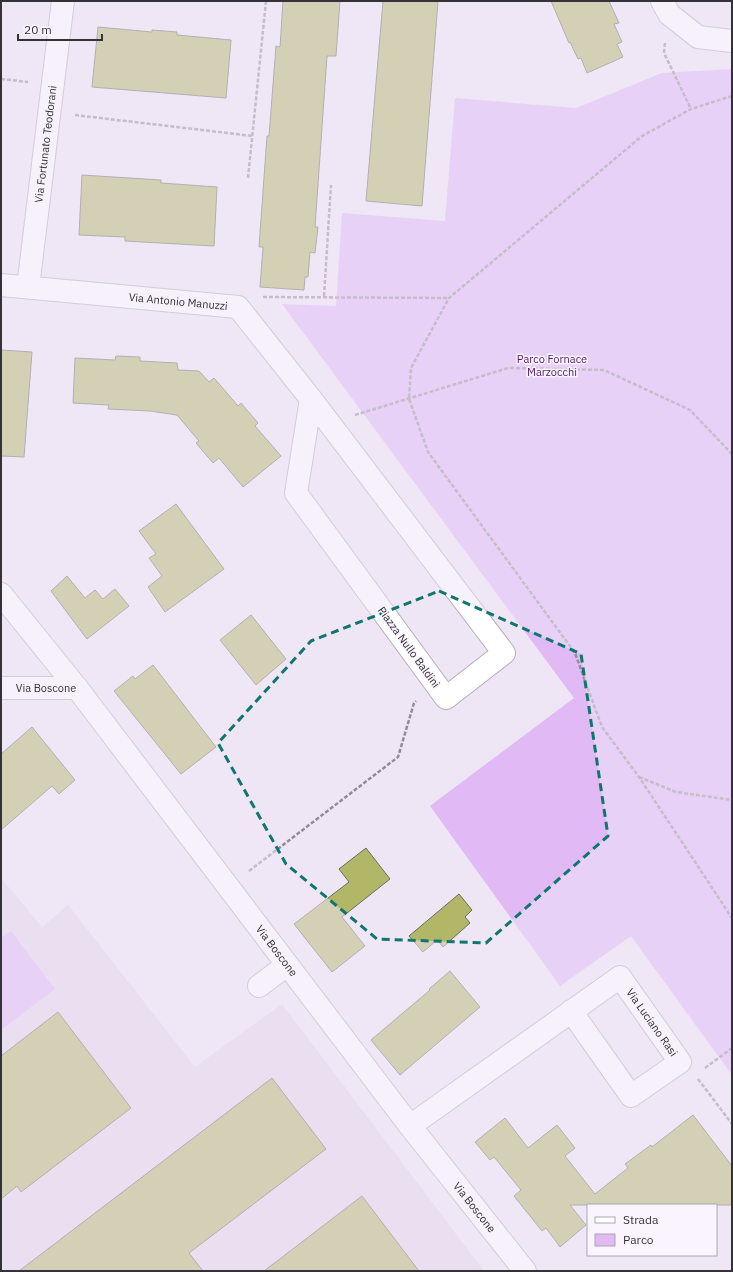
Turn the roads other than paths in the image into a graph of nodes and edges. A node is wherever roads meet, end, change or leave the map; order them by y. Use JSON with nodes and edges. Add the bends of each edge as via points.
{"nodes":[{"id":1,"x":63,"y":1,"type":"edge"},
{"id":2,"x":665,"y":8,"type":"edge"},
{"id":3,"x":732,"y":41,"type":"edge"},
{"id":4,"x":1,"y":285,"type":"edge"},
{"id":5,"x":28,"y":287,"type":"junction"},
{"id":6,"x":311,"y":399,"type":"junction"},
{"id":7,"x":1,"y":594,"type":"edge"},
{"id":8,"x":1,"y":688,"type":"edge"},
{"id":9,"x":77,"y":688,"type":"junction"},
{"id":10,"x":287,"y":964,"type":"junction"},
{"id":11,"x":259,"y":986,"type":"dead end"},
{"id":12,"x":571,"y":1012,"type":"junction"},
{"id":13,"x":410,"y":1126,"type":"junction"},
{"id":14,"x":525,"y":1271,"type":"edge"}],
"edges":[{"from":1,"to":5,"type":"street","name":"Via Fortunato Teodorani"},
{"from":2,"to":3,"type":"street","via":[[698,37]]},
{"from":4,"to":5,"type":"street","name":"Via Antonio Manuzzi"},
{"from":5,"to":6,"type":"street","name":"Via Antonio Manuzzi","via":[[238,307]]},
{"from":6,"to":6,"type":"street","name":"Piazza Nullo Baldini","via":[[504,653],[446,698],[296,493]]},
{"from":7,"to":9,"type":"street"},
{"from":8,"to":9,"type":"street","name":"Via Boscone"},
{"from":9,"to":10,"type":"street","name":"Via Boscone"},
{"from":10,"to":11,"type":"street"},
{"from":10,"to":13,"type":"street","name":"Via Boscone"},
{"from":12,"to":12,"type":"street","name":"Via Luciano Rasi","via":[[620,977],[680,1062],[631,1096]]},
{"from":12,"to":13,"type":"street","name":"Via Luciano Rasi"},
{"from":13,"to":14,"type":"street","name":"Via Boscone"}]}
